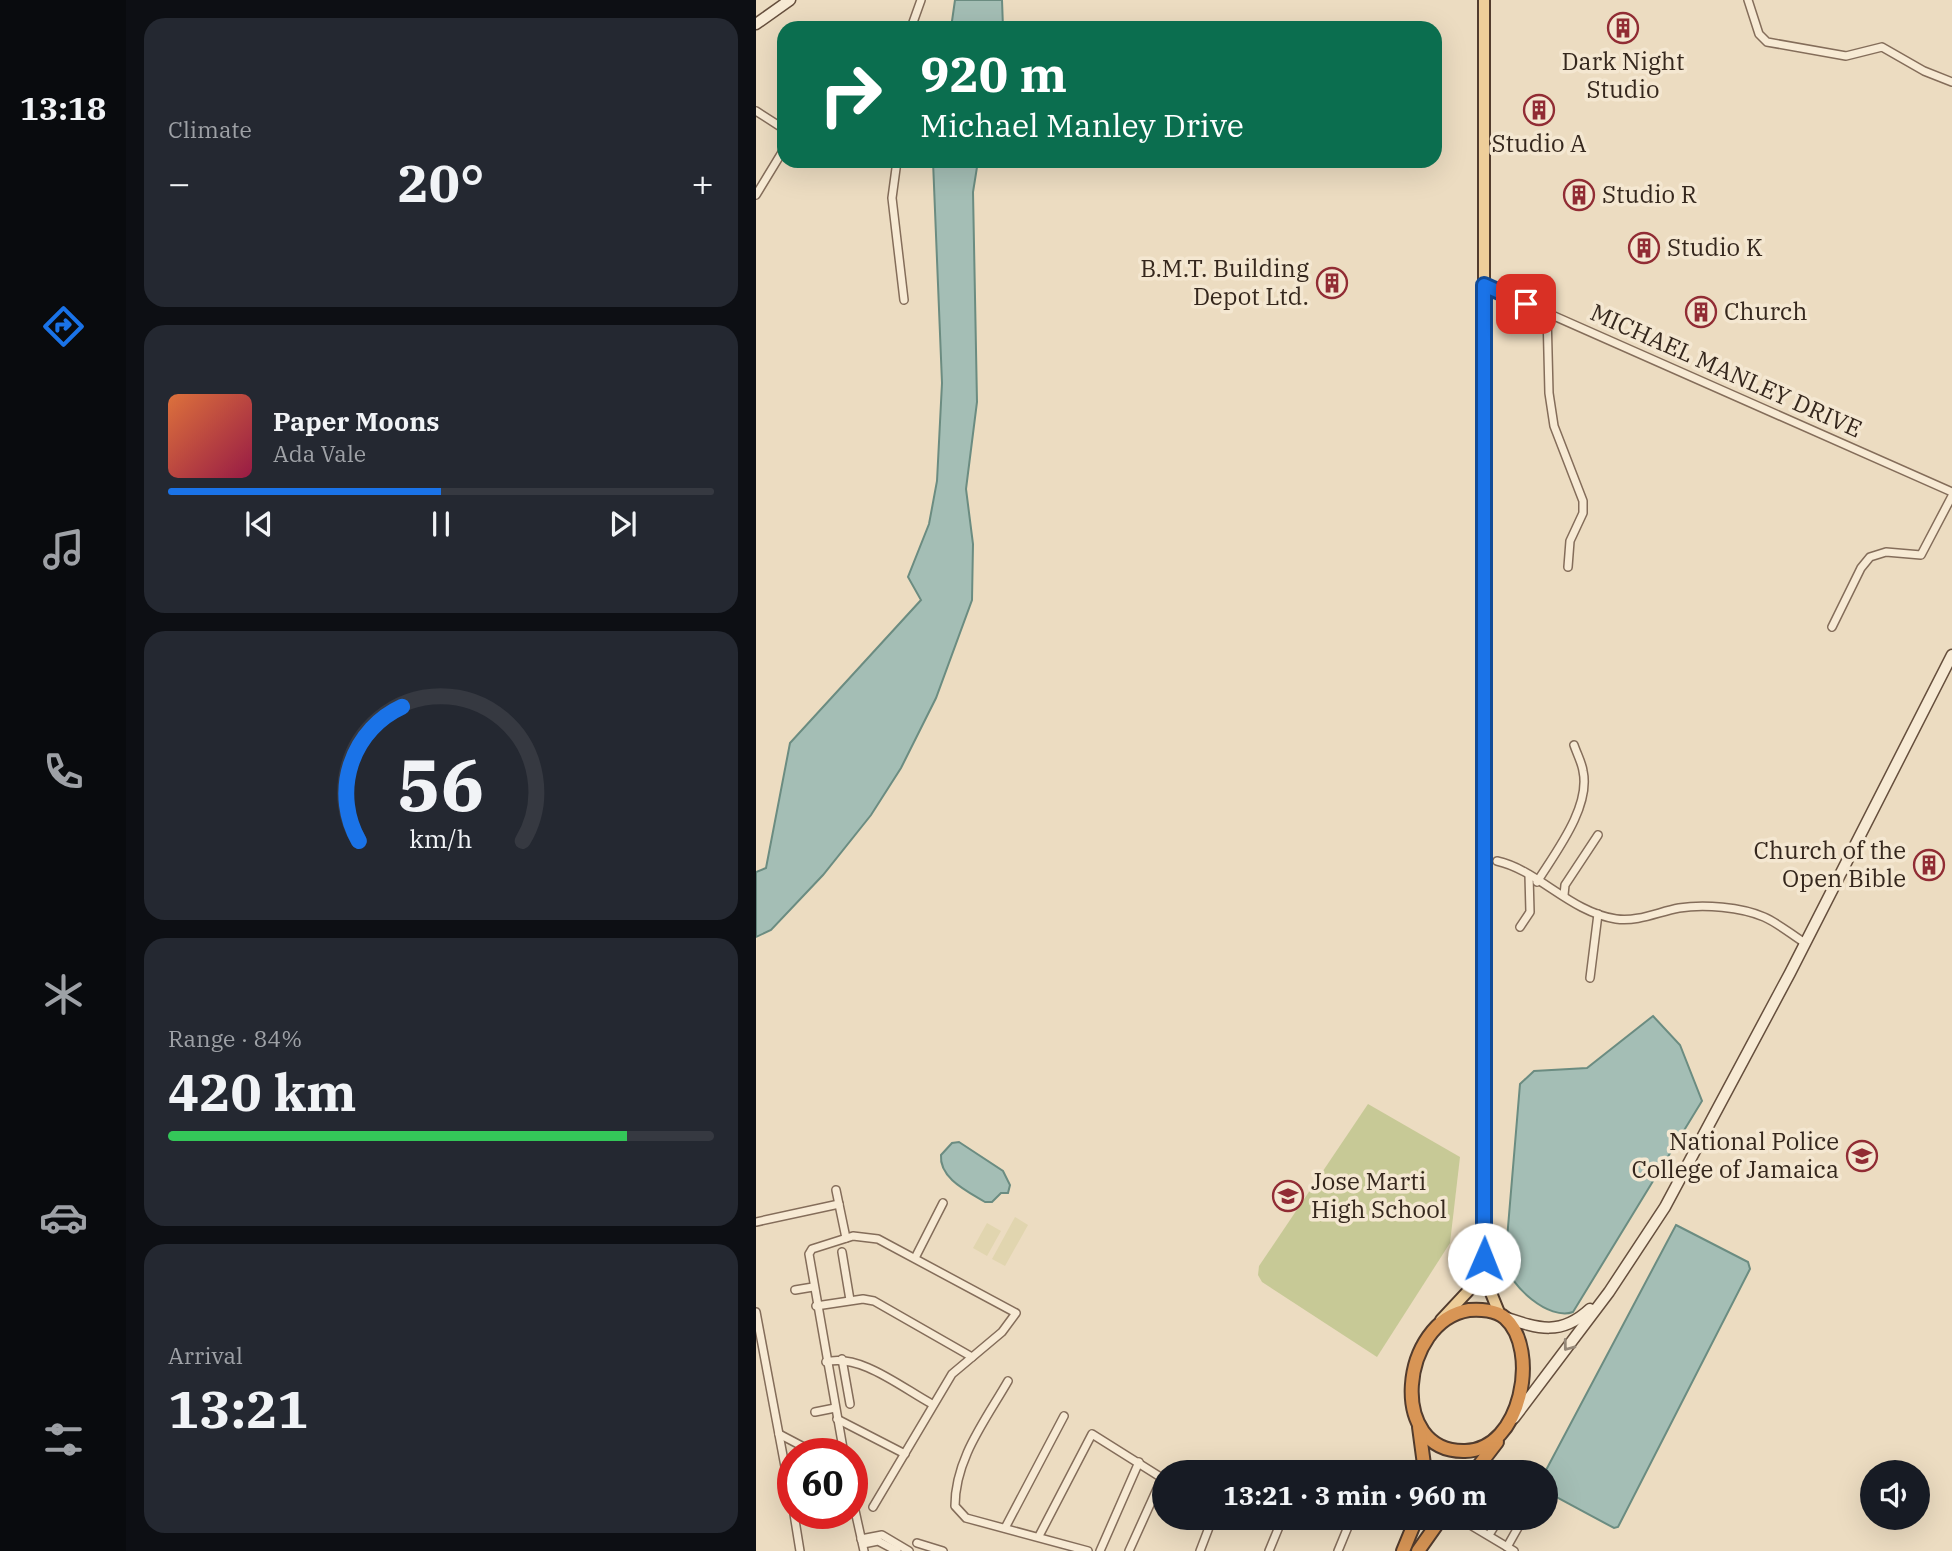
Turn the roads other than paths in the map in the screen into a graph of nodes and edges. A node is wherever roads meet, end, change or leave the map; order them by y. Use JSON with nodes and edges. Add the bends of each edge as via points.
{"nodes":[{"id":1,"x":790,"y":0,"type":"edge"},
{"id":2,"x":921,"y":0,"type":"edge"},
{"id":3,"x":1483,"y":0,"type":"edge"},
{"id":4,"x":1748,"y":0,"type":"edge"},
{"id":5,"x":914,"y":21,"type":"edge"},
{"id":6,"x":756,"y":24,"type":"edge"},
{"id":7,"x":1952,"y":82,"type":"edge"},
{"id":8,"x":756,"y":111,"type":"edge"},
{"id":9,"x":777,"y":124,"type":"edge"},
{"id":10,"x":777,"y":160,"type":"edge"},
{"id":11,"x":896,"y":168,"type":"edge"},
{"id":12,"x":756,"y":194,"type":"edge"},
{"id":13,"x":1484,"y":285,"type":"junction"},
{"id":14,"x":904,"y":300,"type":"dead end"},
{"id":15,"x":1547,"y":313,"type":"junction"},
{"id":16,"x":1952,"y":494,"type":"edge"},
{"id":17,"x":1568,"y":567,"type":"dead end"},
{"id":18,"x":1832,"y":627,"type":"dead end"},
{"id":19,"x":1952,"y":655,"type":"edge"},
{"id":20,"x":1574,"y":745,"type":"dead end"},
{"id":21,"x":1598,"y":835,"type":"dead end"},
{"id":22,"x":1497,"y":862,"type":"dead end"},
{"id":23,"x":1529,"y":875,"type":"junction"},
{"id":24,"x":1537,"y":881,"type":"junction"},
{"id":25,"x":1564,"y":895,"type":"junction"},
{"id":26,"x":1598,"y":914,"type":"junction"},
{"id":27,"x":1520,"y":927,"type":"dead end"},
{"id":28,"x":1805,"y":943,"type":"junction"},
{"id":29,"x":1590,"y":978,"type":"dead end"},
{"id":30,"x":836,"y":1191,"type":"dead end"},
{"id":31,"x":943,"y":1203,"type":"dead end"},
{"id":32,"x":839,"y":1204,"type":"junction"},
{"id":33,"x":756,"y":1222,"type":"edge"},
{"id":34,"x":846,"y":1238,"type":"junction"},
{"id":35,"x":842,"y":1252,"type":"dead end"},
{"id":36,"x":915,"y":1258,"type":"junction"},
{"id":37,"x":1484,"y":1259,"type":"junction"},
{"id":38,"x":813,"y":1287,"type":"junction"},
{"id":39,"x":795,"y":1290,"type":"dead end"},
{"id":40,"x":1609,"y":1292,"type":"junction"},
{"id":41,"x":850,"y":1300,"type":"junction"},
{"id":42,"x":816,"y":1306,"type":"junction"},
{"id":43,"x":756,"y":1312,"type":"edge"},
{"id":44,"x":1502,"y":1316,"type":"junction"},
{"id":45,"x":1441,"y":1320,"type":"junction"},
{"id":46,"x":972,"y":1357,"type":"junction"},
{"id":47,"x":842,"y":1359,"type":"junction"},
{"id":48,"x":826,"y":1362,"type":"junction"},
{"id":49,"x":1008,"y":1381,"type":"dead end"},
{"id":50,"x":850,"y":1404,"type":"dead end"},
{"id":51,"x":932,"y":1405,"type":"junction"},
{"id":52,"x":835,"y":1408,"type":"junction"},
{"id":53,"x":815,"y":1412,"type":"dead end"},
{"id":54,"x":1063,"y":1416,"type":"dead end"},
{"id":55,"x":837,"y":1419,"type":"junction"},
{"id":56,"x":1418,"y":1425,"type":"junction"},
{"id":57,"x":779,"y":1434,"type":"junction"},
{"id":58,"x":1501,"y":1437,"type":"junction"},
{"id":59,"x":780,"y":1438,"type":"edge"},
{"id":60,"x":787,"y":1438,"type":"edge"},
{"id":61,"x":841,"y":1438,"type":"edge"},
{"id":62,"x":905,"y":1454,"type":"junction"},
{"id":63,"x":1423,"y":1460,"type":"edge"},
{"id":64,"x":1483,"y":1460,"type":"edge"},
{"id":65,"x":1139,"y":1462,"type":"junction"},
{"id":66,"x":873,"y":1507,"type":"dead end"},
{"id":67,"x":1005,"y":1528,"type":"junction"},
{"id":68,"x":796,"y":1529,"type":"edge"},
{"id":69,"x":1208,"y":1530,"type":"edge"},
{"id":70,"x":1278,"y":1530,"type":"edge"},
{"id":71,"x":1347,"y":1530,"type":"edge"},
{"id":72,"x":1412,"y":1530,"type":"edge"},
{"id":73,"x":1433,"y":1530,"type":"edge"},
{"id":74,"x":1480,"y":1530,"type":"edge"},
{"id":75,"x":1492,"y":1530,"type":"edge"},
{"id":76,"x":1519,"y":1530,"type":"edge"},
{"id":77,"x":1489,"y":1535,"type":"junction"},
{"id":78,"x":1039,"y":1536,"type":"junction"},
{"id":79,"x":917,"y":1544,"type":"dead end"},
{"id":80,"x":862,"y":1545,"type":"edge"},
{"id":81,"x":1511,"y":1549,"type":"edge"},
{"id":82,"x":800,"y":1551,"type":"edge"},
{"id":83,"x":897,"y":1551,"type":"edge"},
{"id":84,"x":909,"y":1551,"type":"edge"},
{"id":85,"x":943,"y":1551,"type":"edge"},
{"id":86,"x":1088,"y":1551,"type":"edge"},
{"id":87,"x":1100,"y":1551,"type":"edge"},
{"id":88,"x":1129,"y":1551,"type":"edge"},
{"id":89,"x":1200,"y":1551,"type":"edge"},
{"id":90,"x":1269,"y":1551,"type":"edge"},
{"id":91,"x":1338,"y":1551,"type":"edge"},
{"id":92,"x":1403,"y":1551,"type":"edge"},
{"id":93,"x":1418,"y":1551,"type":"edge"}],
"edges":[{"from":1,"to":6,"type":"main road"},
{"from":2,"to":5,"type":"street"},
{"from":3,"to":13,"type":"main road"},
{"from":4,"to":7,"type":"street","via":[[1759,34],[1767,42],[1846,55],[1882,47]]},
{"from":8,"to":9,"type":"street"},
{"from":10,"to":12,"type":"street"},
{"from":11,"to":14,"type":"street","via":[[892,198]]},
{"from":13,"to":15,"type":"street","name":"MICHAEL MANLEY DRIVE"},
{"from":13,"to":37,"type":"main road"},
{"from":15,"to":16,"type":"street","name":"MICHAEL MANLEY DRIVE"},
{"from":15,"to":17,"type":"street","via":[[1554,426],[1583,501],[1583,513],[1570,541]]},
{"from":16,"to":18,"type":"street","via":[[1922,555],[1886,552],[1866,562]]},
{"from":19,"to":28,"type":"main road"},
{"from":20,"to":24,"type":"street","via":[[1584,773],[1584,791],[1570,829]]},
{"from":21,"to":25,"type":"street","via":[[1565,885]]},
{"from":22,"to":23,"type":"street"},
{"from":23,"to":24,"type":"street"},
{"from":23,"to":27,"type":"street","via":[[1530,912]]},
{"from":24,"to":25,"type":"street"},
{"from":25,"to":26,"type":"street"},
{"from":26,"to":28,"type":"street","via":[[1633,920],[1694,907],[1740,910],[1765,917]]},
{"from":26,"to":29,"type":"street"},
{"from":28,"to":40,"type":"main road","via":[[1665,1207]]},
{"from":30,"to":32,"type":"street"},
{"from":31,"to":36,"type":"street"},
{"from":32,"to":33,"type":"street"},
{"from":32,"to":34,"type":"street"},
{"from":34,"to":36,"type":"street","via":[[878,1239]]},
{"from":34,"to":38,"type":"street","via":[[810,1251]]},
{"from":35,"to":41,"type":"street"},
{"from":36,"to":46,"type":"street","via":[[1016,1313],[1002,1332]]},
{"from":37,"to":44,"type":"main road","via":[[1489,1288]]},
{"from":37,"to":45,"type":"main road","via":[[1469,1290]]},
{"from":38,"to":39,"type":"street"},
{"from":38,"to":42,"type":"street"},
{"from":40,"to":44,"type":"main road","via":[[1569,1325],[1537,1327]]},
{"from":40,"to":58,"type":"main road","one_way":true},
{"from":41,"to":42,"type":"street"},
{"from":41,"to":46,"type":"street","via":[[874,1301]]},
{"from":42,"to":48,"type":"street"},
{"from":43,"to":57,"type":"street"},
{"from":44,"to":45,"type":"highway","via":[[1469,1310]]},
{"from":44,"to":58,"type":"highway","via":[[1519,1347],[1522,1374],[1519,1396]]},
{"from":45,"to":56,"type":"highway","via":[[1423,1343],[1413,1370]]},
{"from":46,"to":51,"type":"street","via":[[952,1374]]},
{"from":47,"to":48,"type":"street"},
{"from":47,"to":50,"type":"street"},
{"from":47,"to":51,"type":"street","via":[[856,1361]]},
{"from":48,"to":52,"type":"street"},
{"from":49,"to":67,"type":"street","via":[[967,1452],[956,1480],[955,1506],[966,1518]]},
{"from":51,"to":62,"type":"street"},
{"from":52,"to":53,"type":"street"},
{"from":52,"to":55,"type":"street"},
{"from":54,"to":67,"type":"street"},
{"from":55,"to":61,"type":"street"},
{"from":55,"to":62,"type":"street"},
{"from":56,"to":58,"type":"highway","via":[[1429,1438],[1456,1450],[1479,1449]]},
{"from":56,"to":63,"type":"highway"},
{"from":57,"to":59,"type":"street"},
{"from":57,"to":60,"type":"street"},
{"from":58,"to":64,"type":"highway"},
{"from":62,"to":66,"type":"street"},
{"from":65,"to":78,"type":"street","via":[[1095,1435],[1089,1436]]},
{"from":65,"to":87,"type":"street"},
{"from":65,"to":88,"type":"street","via":[[1162,1478]]},
{"from":67,"to":78,"type":"street"},
{"from":68,"to":82,"type":"street"},
{"from":69,"to":89,"type":"street"},
{"from":70,"to":90,"type":"street"},
{"from":71,"to":91,"type":"street"},
{"from":72,"to":92,"type":"highway"},
{"from":73,"to":93,"type":"highway"},
{"from":74,"to":77,"type":"street"},
{"from":75,"to":77,"type":"street"},
{"from":76,"to":81,"type":"street"},
{"from":77,"to":81,"type":"street"},
{"from":78,"to":86,"type":"street"},
{"from":79,"to":85,"type":"street"},
{"from":80,"to":83,"type":"street","via":[[878,1541]]},
{"from":80,"to":84,"type":"street","via":[[887,1536]]}]}
